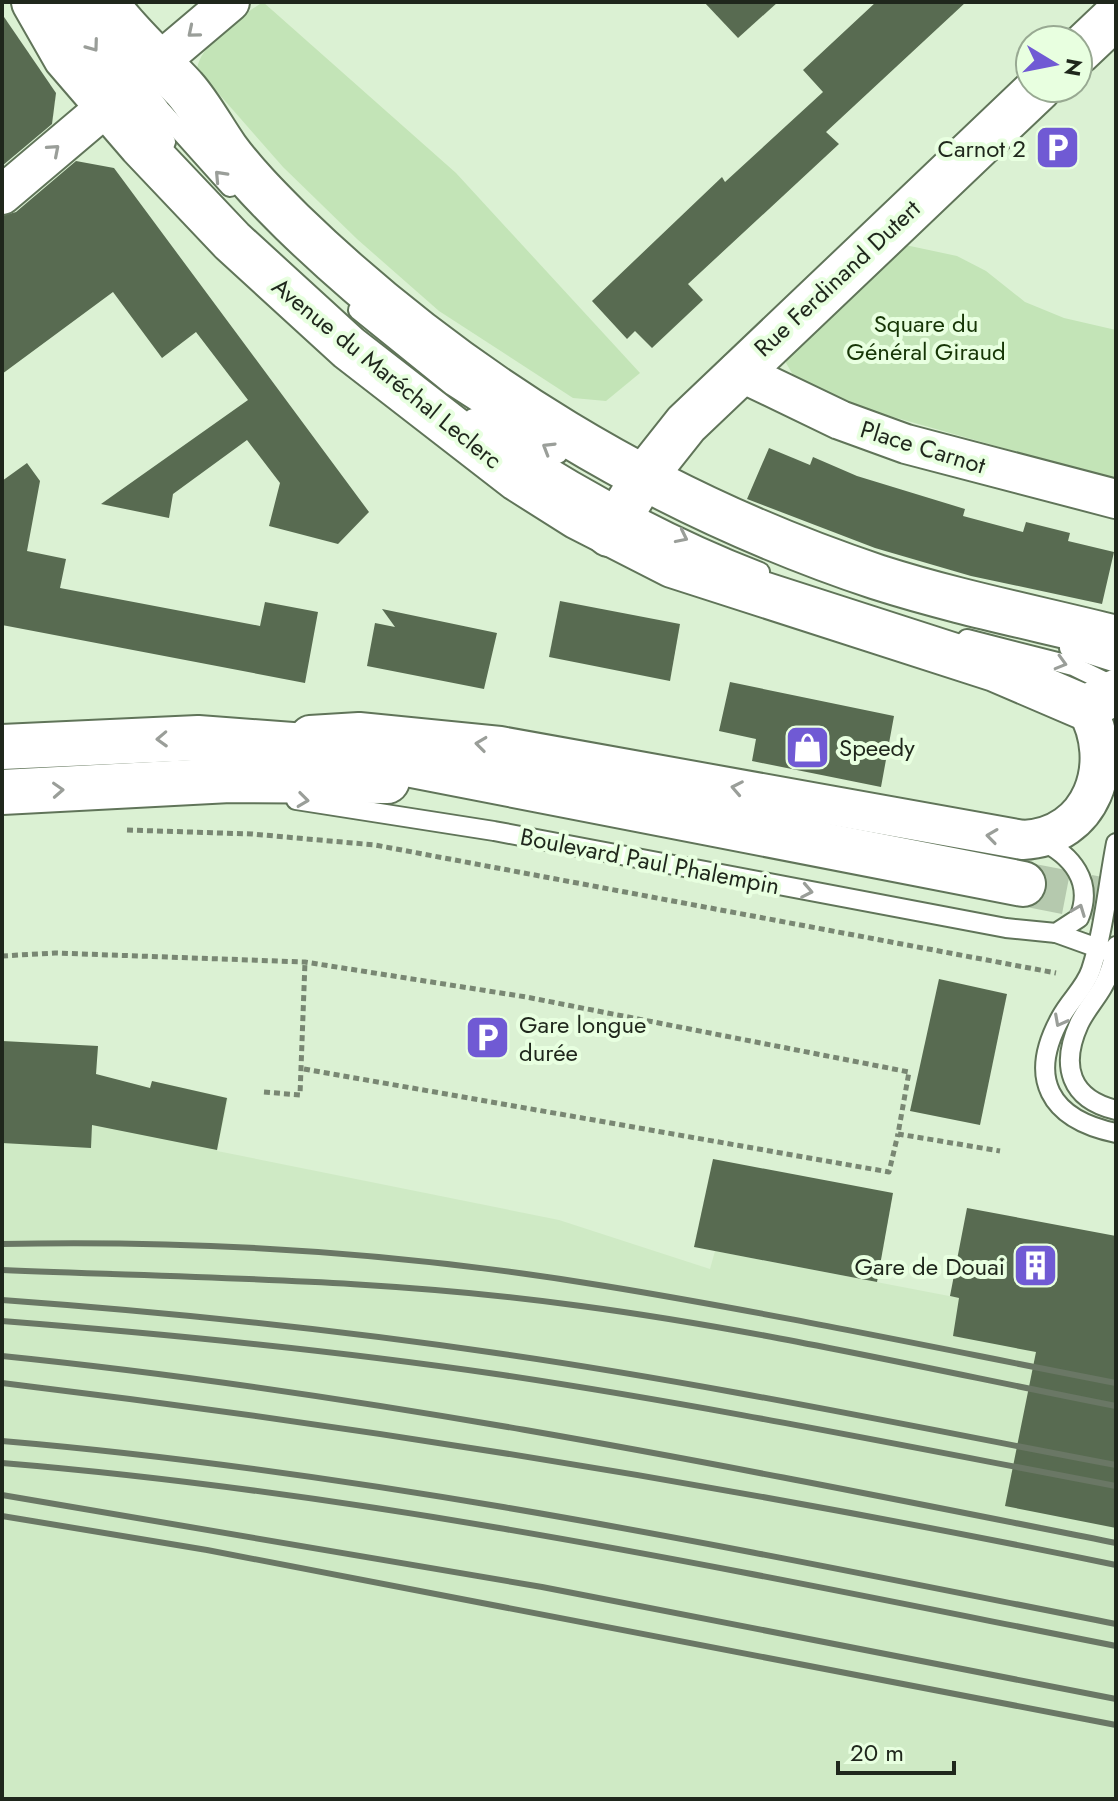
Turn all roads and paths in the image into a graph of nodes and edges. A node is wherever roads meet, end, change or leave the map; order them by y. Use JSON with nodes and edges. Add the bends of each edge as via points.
{"nodes":[{"id":1,"x":34,"y":2,"type":"edge"},
{"id":2,"x":61,"y":2,"type":"edge"},
{"id":3,"x":80,"y":2,"type":"edge"},
{"id":4,"x":105,"y":2,"type":"edge"},
{"id":5,"x":230,"y":2,"type":"edge"},
{"id":6,"x":1116,"y":16,"type":"edge"},
{"id":7,"x":1094,"y":37,"type":"edge"},
{"id":8,"x":131,"y":84,"type":"junction"},
{"id":9,"x":1022,"y":104,"type":"edge"},
{"id":10,"x":2,"y":195,"type":"edge"},
{"id":11,"x":244,"y":200,"type":"dead end"},
{"id":12,"x":349,"y":302,"type":"dead end"},
{"id":13,"x":738,"y":371,"type":"junction"},
{"id":14,"x":1116,"y":499,"type":"edge"},
{"id":15,"x":627,"y":503,"type":"junction"},
{"id":16,"x":770,"y":559,"type":"dead end"},
{"id":17,"x":963,"y":622,"type":"dead end"},
{"id":18,"x":1116,"y":638,"type":"edge"},
{"id":19,"x":1116,"y":663,"type":"edge"},
{"id":20,"x":1106,"y":696,"type":"edge"},
{"id":21,"x":240,"y":740,"type":"junction"},
{"id":22,"x":2,"y":747,"type":"edge"},
{"id":23,"x":114,"y":787,"type":"junction"},
{"id":24,"x":516,"y":788,"type":"junction"},
{"id":25,"x":2,"y":792,"type":"edge"},
{"id":26,"x":125,"y":830,"type":"dead end"},
{"id":27,"x":1038,"y":839,"type":"junction"},
{"id":28,"x":1116,"y":843,"type":"edge"},
{"id":29,"x":1023,"y":884,"type":"tunnel mouth"},
{"id":30,"x":1056,"y":933,"type":"junction"},
{"id":31,"x":1096,"y":947,"type":"junction"},
{"id":32,"x":1115,"y":952,"type":"edge"},
{"id":33,"x":2,"y":956,"type":"edge"},
{"id":34,"x":305,"y":962,"type":"junction"},
{"id":35,"x":1087,"y":979,"type":"junction"},
{"id":36,"x":304,"y":1069,"type":"junction"},
{"id":37,"x":264,"y":1092,"type":"dead end"},
{"id":38,"x":1116,"y":1110,"type":"edge"},
{"id":39,"x":1116,"y":1133,"type":"edge"},
{"id":40,"x":898,"y":1134,"type":"junction"},
{"id":41,"x":1000,"y":1151,"type":"dead end"}],
"edges":[{"from":1,"to":8,"type":"street","name":"Avenue du Maréchal Leclerc","via":[[56,44]]},
{"from":2,"to":8,"type":"lane","one_way":true},
{"from":3,"to":8,"type":"lane"},
{"from":4,"to":8,"type":"street","name":"Avenue du Maréchal Leclerc"},
{"from":5,"to":8,"type":"street","one_way":true},
{"from":6,"to":7,"type":"street"},
{"from":10,"to":8,"type":"street","one_way":true},
{"from":11,"to":8,"type":"lane","one_way":true},
{"from":8,"to":15,"type":"street","name":"Avenue du Maréchal Leclerc","via":[[183,87],[264,193],[384,303],[521,407]]},
{"from":8,"to":15,"type":"street","name":"Avenue du Maréchal Leclerc","via":[[232,241],[349,348],[518,479]]},
{"from":9,"to":13,"type":"street","name":"Rue Ferdinand Dutert"},
{"from":15,"to":12,"type":"lane","one_way":true,"via":[[452,386]]},
{"from":13,"to":14,"type":"street","name":"Place Carnot","via":[[804,405],[894,440]]},
{"from":13,"to":15,"type":"street","name":"Rue Ferdinand Dutert","via":[[686,424]]},
{"from":16,"to":15,"type":"lane","one_way":true},
{"from":15,"to":18,"type":"street","name":"Avenue du Maréchal Leclerc","via":[[736,524],[878,577]]},
{"from":15,"to":20,"type":"street","name":"Avenue du Maréchal Leclerc","via":[[716,582],[995,669]]},
{"from":19,"to":17,"type":"lane","one_way":true},
{"from":20,"to":27,"type":"street","name":"Boulevard Paul Phalempin","via":[[1105,779],[1079,820]]},
{"from":21,"to":22,"type":"street","name":"Boulevard Paul Phalempin","one_way":true},
{"from":21,"to":24,"type":"street","name":"Boulevard Paul Phalempin","via":[[366,754]]},
{"from":27,"to":21,"type":"street","name":"Boulevard Paul Phalempin","one_way":true,"via":[[975,834],[500,746],[359,732]]},
{"from":23,"to":24,"type":"street","name":"Boulevard Paul Phalempin","via":[[291,779]]},
{"from":25,"to":23,"type":"street","name":"Boulevard Paul Phalempin","one_way":true},
{"from":23,"to":30,"type":"lane","name":"Boulevard Paul Phalempin","one_way":true,"via":[[337,805]]},
{"from":24,"to":29,"type":"street","name":"Boulevard Paul Phalempin"},
{"from":26,"to":35,"type":"path","via":[[375,845]]},
{"from":30,"to":27,"type":"lane","name":"Boulevard Paul Phalempin","one_way":true,"via":[[1079,918],[1084,890],[1071,861]]},
{"from":28,"to":31,"type":"lane"},
{"from":30,"to":31,"type":"lane"},
{"from":31,"to":32,"type":"lane"},
{"from":31,"to":35,"type":"lane"},
{"from":32,"to":38,"type":"lane","via":[[1102,989],[1076,1032],[1071,1069],[1085,1098]]},
{"from":33,"to":34,"type":"path","via":[[55,953]]},
{"from":34,"to":36,"type":"path"},
{"from":34,"to":40,"type":"path","via":[[526,997],[909,1072]]},
{"from":35,"to":39,"type":"lane","one_way":true,"via":[[1053,1034],[1046,1081],[1054,1101],[1070,1116]]},
{"from":36,"to":37,"type":"path","via":[[300,1095]]},
{"from":36,"to":40,"type":"path","via":[[889,1172]]},
{"from":40,"to":41,"type":"path"}]}
